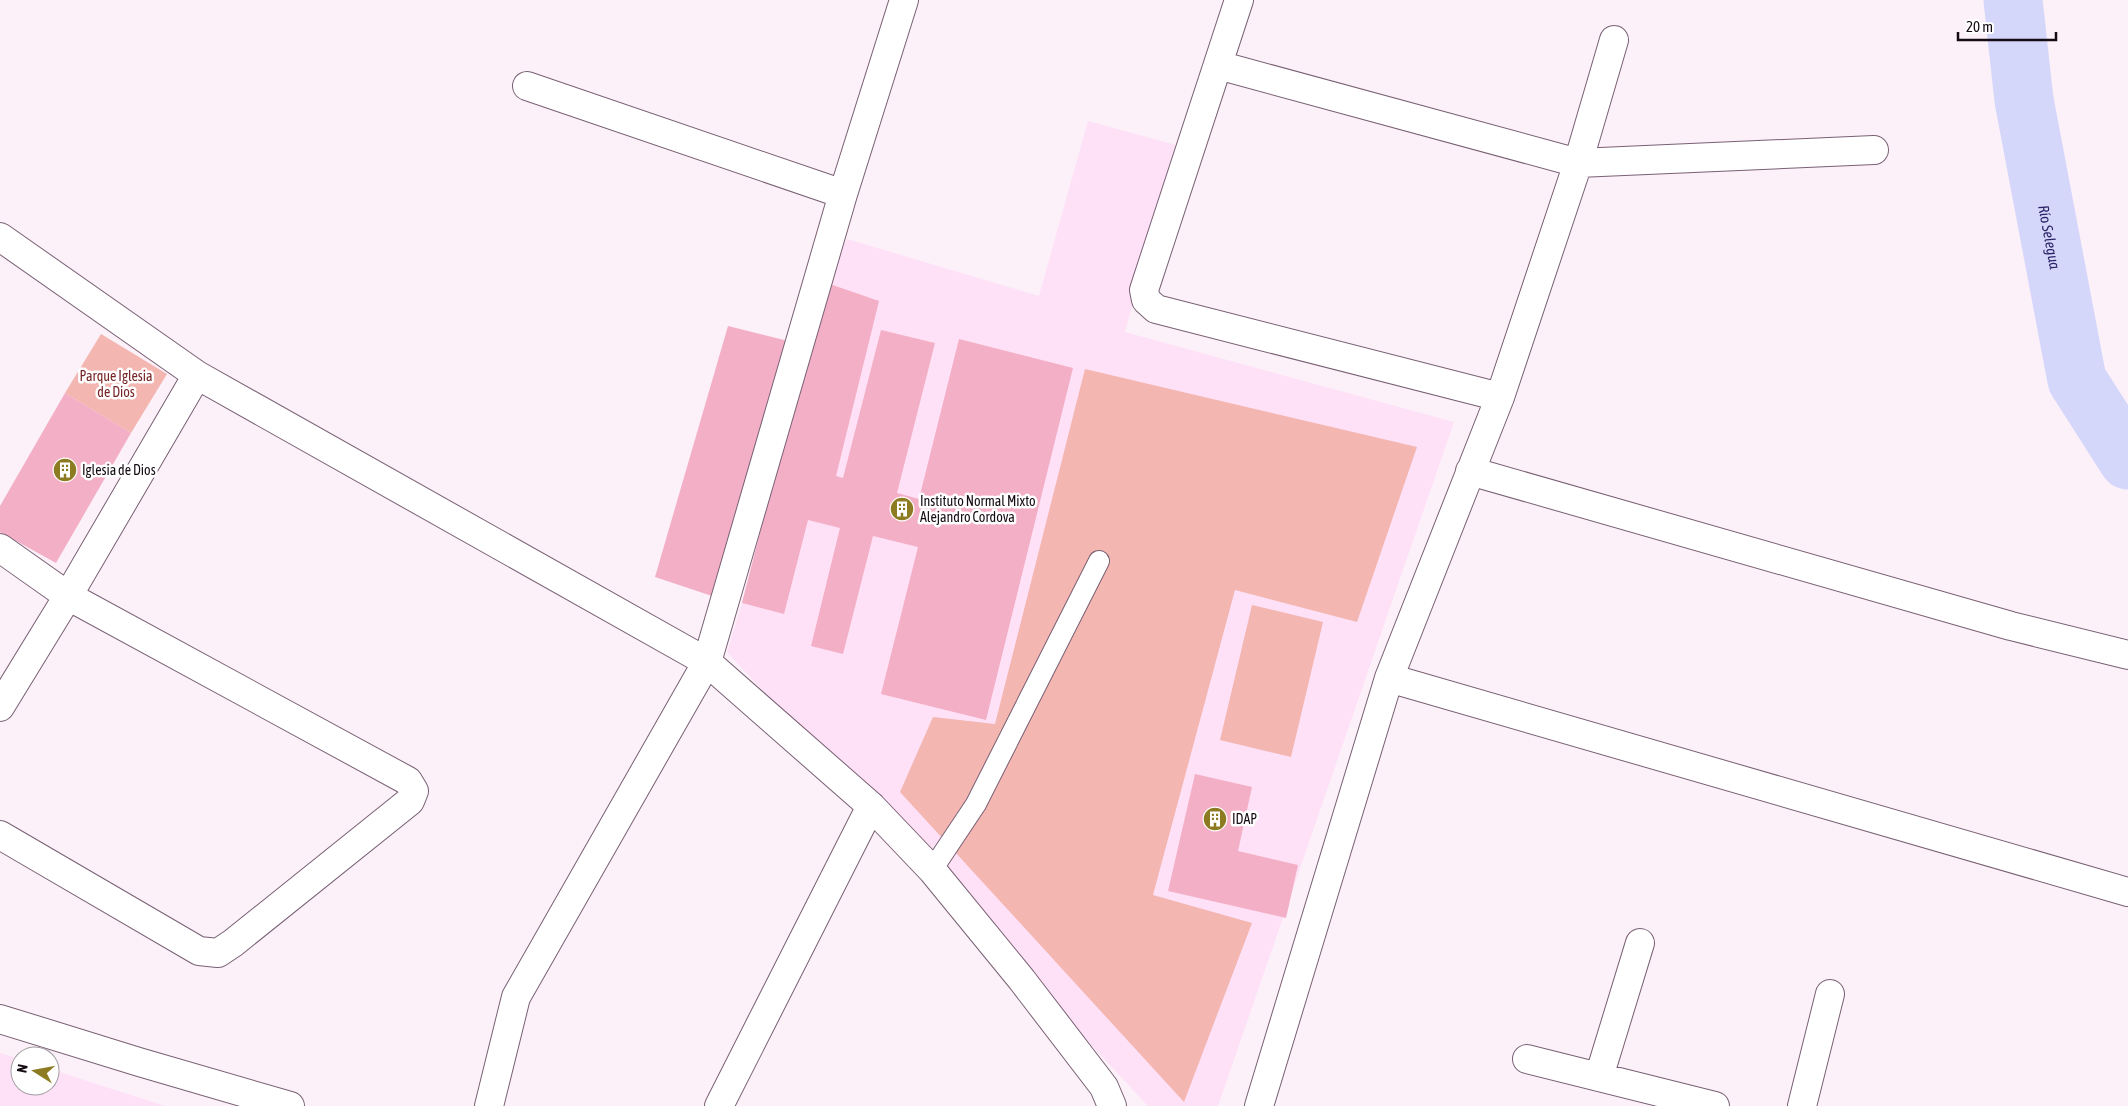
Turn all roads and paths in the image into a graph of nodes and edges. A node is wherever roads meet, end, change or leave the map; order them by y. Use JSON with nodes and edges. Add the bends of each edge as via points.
{"nodes":[{"id":1,"x":904,"y":0,"type":"edge"},
{"id":2,"x":1239,"y":0,"type":"edge"},
{"id":3,"x":1614,"y":40,"type":"dead end"},
{"id":4,"x":1218,"y":65,"type":"junction"},
{"id":5,"x":527,"y":86,"type":"dead end"},
{"id":6,"x":1874,"y":150,"type":"dead end"},
{"id":7,"x":1578,"y":162,"type":"junction"},
{"id":8,"x":843,"y":194,"type":"junction"},
{"id":9,"x":0,"y":237,"type":"edge"},
{"id":10,"x":197,"y":375,"type":"junction"},
{"id":11,"x":1500,"y":397,"type":"junction"},
{"id":12,"x":1470,"y":471,"type":"junction"},
{"id":13,"x":0,"y":548,"type":"edge"},
{"id":14,"x":1099,"y":562,"type":"dead end"},
{"id":15,"x":68,"y":596,"type":"junction"},
{"id":16,"x":2128,"y":655,"type":"edge"},
{"id":17,"x":707,"y":662,"type":"junction"},
{"id":18,"x":1389,"y":678,"type":"junction"},
{"id":19,"x":0,"y":707,"type":"edge"},
{"id":20,"x":871,"y":806,"type":"junction"},
{"id":21,"x":0,"y":835,"type":"edge"},
{"id":22,"x":932,"y":870,"type":"junction"},
{"id":23,"x":2128,"y":892,"type":"edge"},
{"id":24,"x":1640,"y":943,"type":"dead end"},
{"id":25,"x":1830,"y":994,"type":"dead end"},
{"id":26,"x":0,"y":1019,"type":"edge"},
{"id":27,"x":1527,"y":1059,"type":"dead end"},
{"id":28,"x":1599,"y":1077,"type":"junction"},
{"id":29,"x":290,"y":1106,"type":"edge"},
{"id":30,"x":489,"y":1106,"type":"edge"},
{"id":31,"x":719,"y":1106,"type":"edge"},
{"id":32,"x":1112,"y":1106,"type":"edge"},
{"id":33,"x":1259,"y":1106,"type":"edge"},
{"id":34,"x":1715,"y":1106,"type":"edge"},
{"id":35,"x":1802,"y":1106,"type":"edge"}],
"edges":[{"from":1,"to":8,"type":"street"},
{"from":2,"to":4,"type":"street"},
{"from":3,"to":7,"type":"street"},
{"from":4,"to":7,"type":"street"},
{"from":4,"to":11,"type":"street","via":[[1144,290],[1146,300],[1156,308]]},
{"from":5,"to":8,"type":"street"},
{"from":6,"to":7,"type":"street"},
{"from":7,"to":11,"type":"street"},
{"from":8,"to":17,"type":"street"},
{"from":9,"to":10,"type":"street"},
{"from":10,"to":15,"type":"street"},
{"from":10,"to":17,"type":"street"},
{"from":11,"to":12,"type":"street"},
{"from":12,"to":16,"type":"street","via":[[2002,624]]},
{"from":12,"to":18,"type":"street"},
{"from":13,"to":15,"type":"street"},
{"from":14,"to":22,"type":"lane","via":[[976,804]]},
{"from":15,"to":19,"type":"street"},
{"from":15,"to":21,"type":"street","via":[[408,781],[414,791],[410,801],[218,953],[199,951]]},
{"from":17,"to":20,"type":"street"},
{"from":17,"to":30,"type":"street","via":[[516,997]]},
{"from":18,"to":23,"type":"street"},
{"from":18,"to":33,"type":"street"},
{"from":20,"to":22,"type":"street"},
{"from":20,"to":31,"type":"street"},
{"from":22,"to":32,"type":"street","via":[[1058,1026],[1104,1087]]},
{"from":24,"to":28,"type":"street"},
{"from":25,"to":35,"type":"street"},
{"from":26,"to":29,"type":"street"},
{"from":27,"to":28,"type":"street"},
{"from":28,"to":34,"type":"street"}]}
